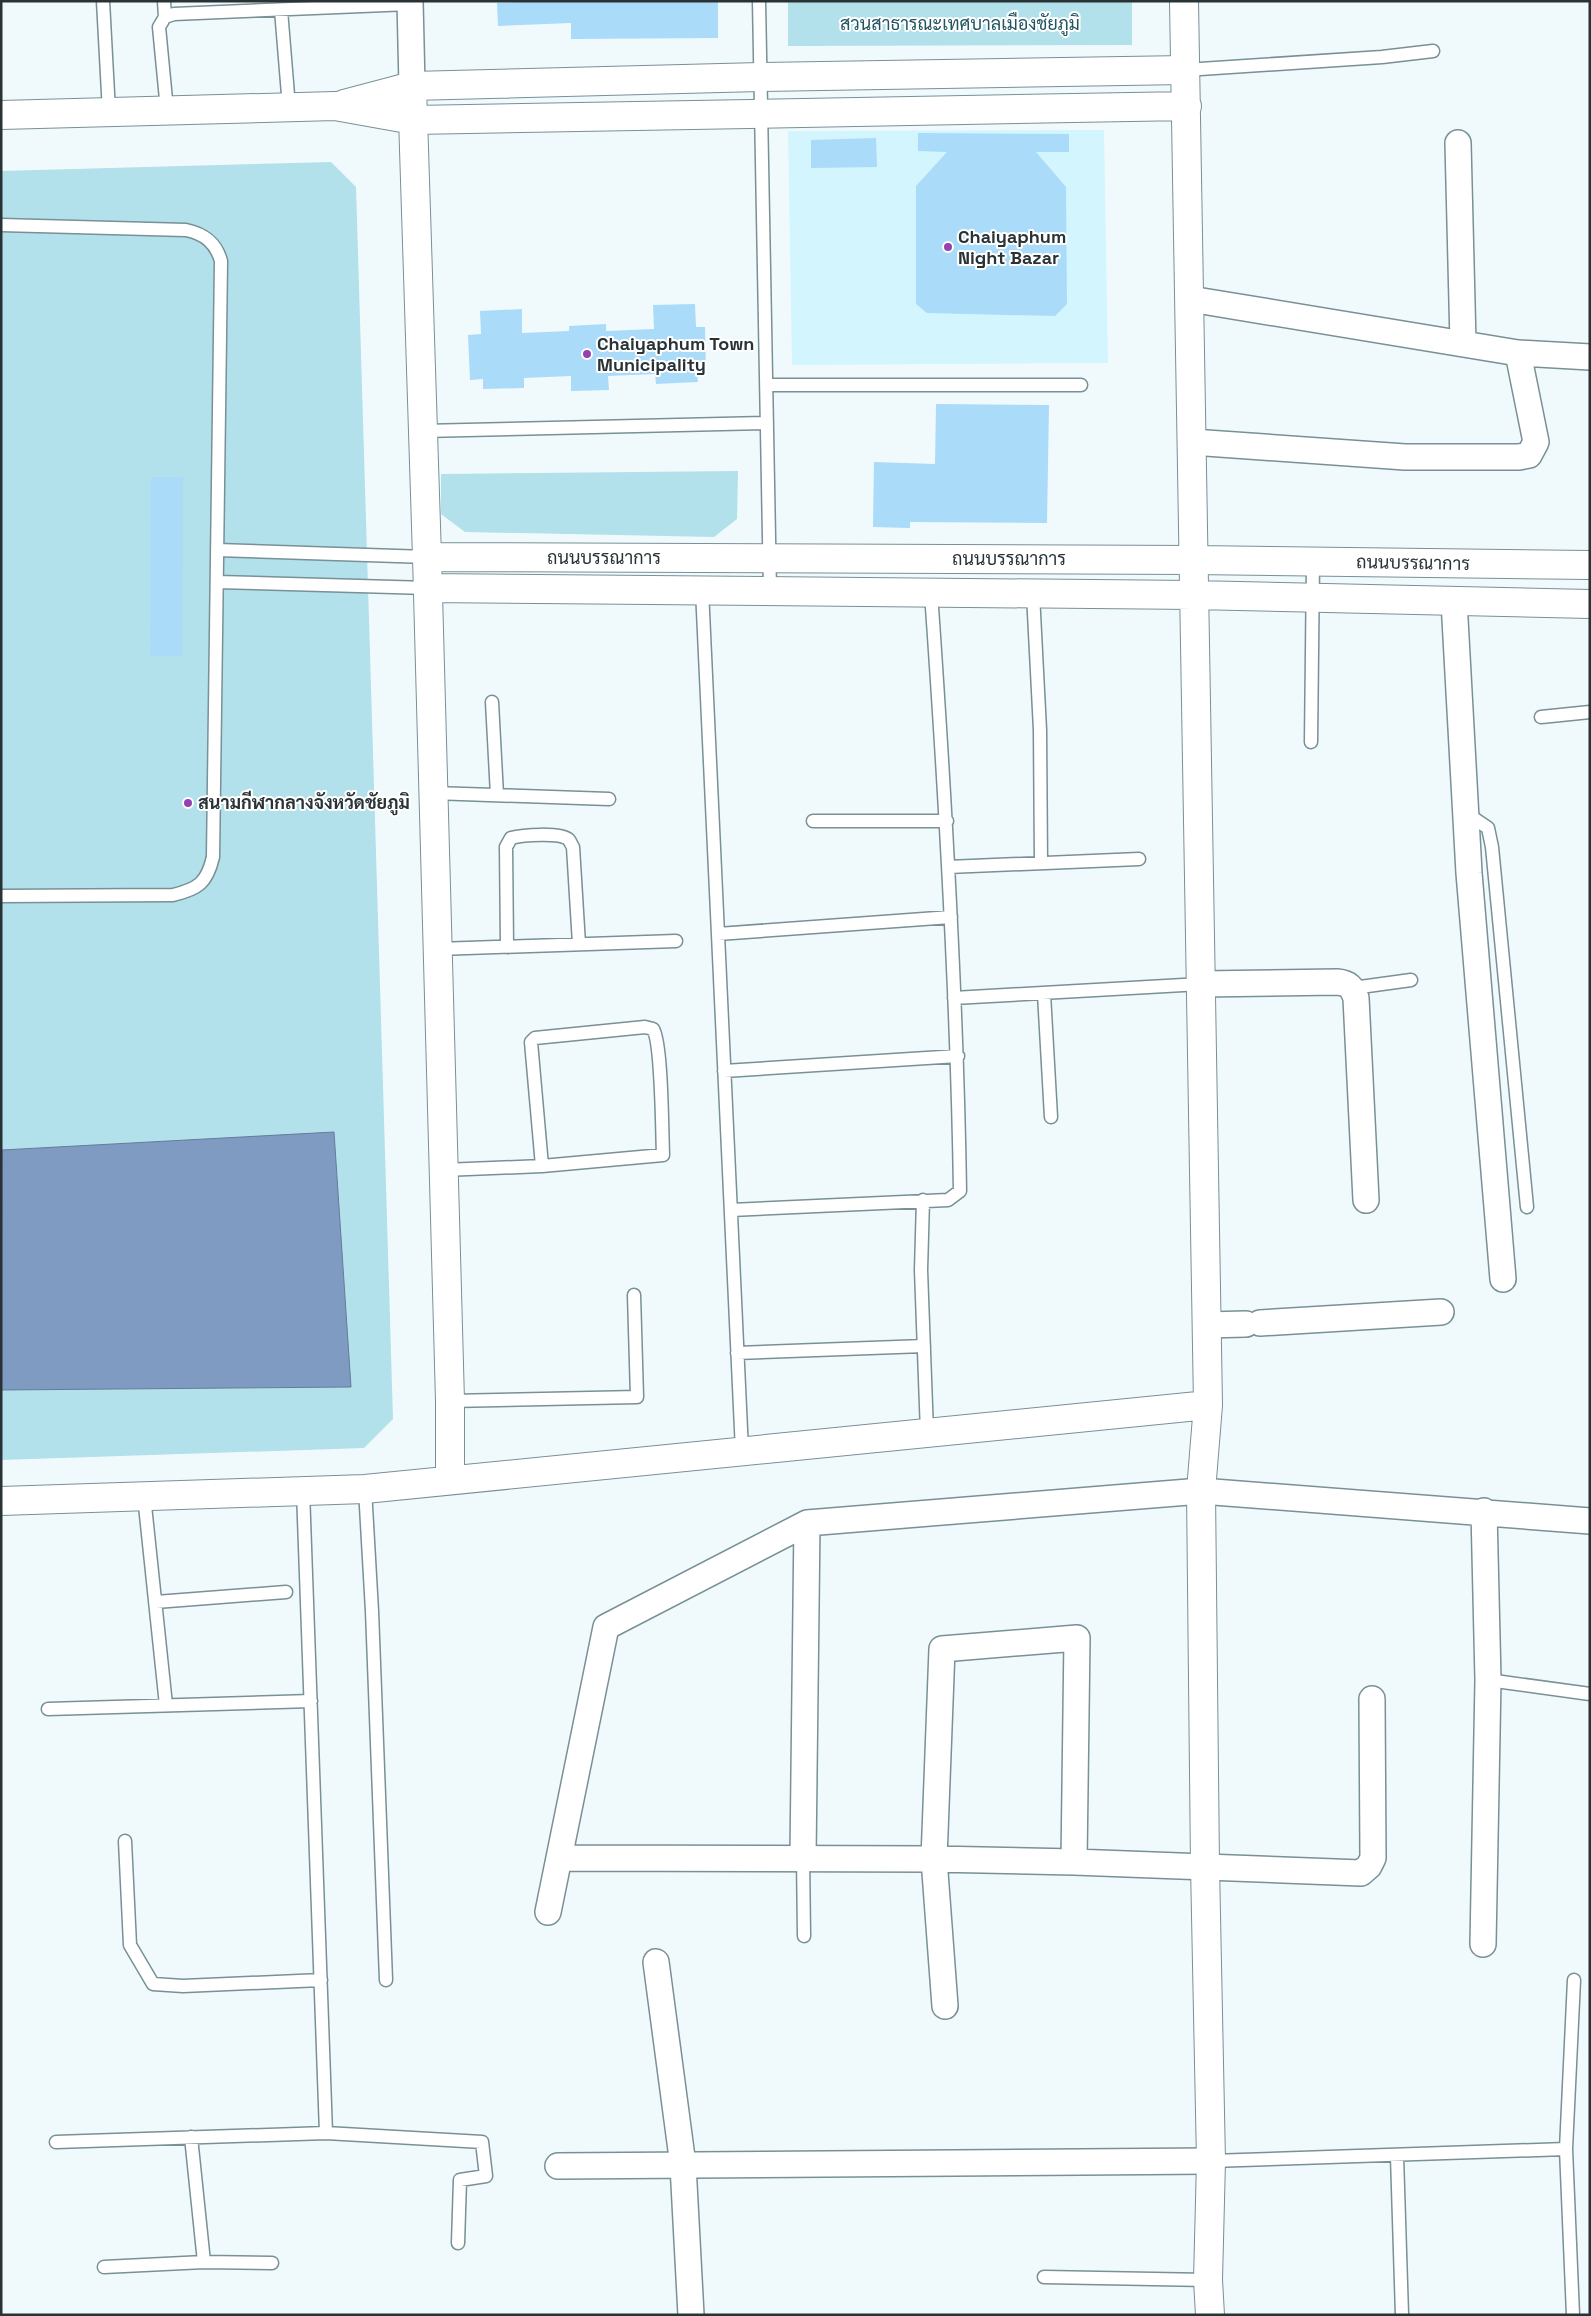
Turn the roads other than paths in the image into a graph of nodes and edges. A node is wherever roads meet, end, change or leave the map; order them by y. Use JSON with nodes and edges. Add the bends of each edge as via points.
{"nodes":[{"id":1,"x":103,"y":1,"type":"edge"},
{"id":2,"x":164,"y":1,"type":"edge"},
{"id":3,"x":759,"y":1,"type":"edge"},
{"id":4,"x":1184,"y":1,"type":"edge"},
{"id":5,"x":410,"y":3,"type":"edge"},
{"id":6,"x":281,"y":10,"type":"junction"},
{"id":7,"x":165,"y":17,"type":"junction"},
{"id":8,"x":1433,"y":51,"type":"dead end"},
{"id":9,"x":1185,"y":70,"type":"junction"},
{"id":10,"x":760,"y":77,"type":"junction"},
{"id":11,"x":412,"y":86,"type":"junction"},
{"id":12,"x":335,"y":106,"type":"junction"},
{"id":13,"x":1187,"y":106,"type":"junction"},
{"id":14,"x":289,"y":107,"type":"junction"},
{"id":15,"x":168,"y":110,"type":"junction"},
{"id":16,"x":109,"y":112,"type":"junction"},
{"id":17,"x":761,"y":114,"type":"junction"},
{"id":18,"x":1,"y":115,"type":"edge"},
{"id":19,"x":413,"y":120,"type":"junction"},
{"id":20,"x":1458,"y":143,"type":"dead end"},
{"id":21,"x":1,"y":225,"type":"edge"},
{"id":22,"x":1190,"y":299,"type":"junction"},
{"id":23,"x":1463,"y":343,"type":"junction"},
{"id":24,"x":1518,"y":353,"type":"junction"},
{"id":25,"x":1590,"y":357,"type":"edge"},
{"id":26,"x":766,"y":385,"type":"junction"},
{"id":27,"x":1081,"y":385,"type":"dead end"},
{"id":28,"x":767,"y":423,"type":"junction"},
{"id":29,"x":423,"y":431,"type":"junction"},
{"id":30,"x":1192,"y":442,"type":"junction"},
{"id":31,"x":217,"y":550,"type":"junction"},
{"id":32,"x":427,"y":558,"type":"junction"},
{"id":33,"x":770,"y":559,"type":"junction"},
{"id":34,"x":1194,"y":560,"type":"junction"},
{"id":35,"x":1314,"y":562,"type":"junction"},
{"id":36,"x":1590,"y":565,"type":"edge"},
{"id":37,"x":217,"y":582,"type":"junction"},
{"id":38,"x":428,"y":588,"type":"junction"},
{"id":39,"x":702,"y":590,"type":"junction"},
{"id":40,"x":770,"y":591,"type":"junction"},
{"id":41,"x":931,"y":593,"type":"junction"},
{"id":42,"x":1033,"y":594,"type":"junction"},
{"id":43,"x":1194,"y":596,"type":"junction"},
{"id":44,"x":1314,"y":598,"type":"junction"},
{"id":45,"x":1454,"y":601,"type":"junction"},
{"id":46,"x":1590,"y":604,"type":"edge"},
{"id":47,"x":492,"y":702,"type":"dead end"},
{"id":48,"x":1590,"y":712,"type":"edge"},
{"id":49,"x":1541,"y":717,"type":"dead end"},
{"id":50,"x":1311,"y":742,"type":"dead end"},
{"id":51,"x":434,"y":793,"type":"junction"},
{"id":52,"x":498,"y":795,"type":"junction"},
{"id":53,"x":609,"y":799,"type":"dead end"},
{"id":54,"x":1466,"y":813,"type":"junction"},
{"id":55,"x":813,"y":821,"type":"dead end"},
{"id":56,"x":948,"y":821,"type":"junction"},
{"id":57,"x":1139,"y":859,"type":"dead end"},
{"id":58,"x":1041,"y":863,"type":"junction"},
{"id":59,"x":948,"y":867,"type":"junction"},
{"id":60,"x":1,"y":896,"type":"edge"},
{"id":61,"x":951,"y":917,"type":"junction"},
{"id":62,"x":718,"y":934,"type":"junction"},
{"id":63,"x":676,"y":941,"type":"dead end"},
{"id":64,"x":579,"y":944,"type":"junction"},
{"id":65,"x":506,"y":947,"type":"junction"},
{"id":66,"x":438,"y":949,"type":"junction"},
{"id":67,"x":1411,"y":980,"type":"dead end"},
{"id":68,"x":1201,"y":984,"type":"junction"},
{"id":69,"x":1352,"y":988,"type":"junction"},
{"id":70,"x":1044,"y":994,"type":"junction"},
{"id":71,"x":954,"y":998,"type":"junction"},
{"id":72,"x":958,"y":1056,"type":"junction"},
{"id":73,"x":724,"y":1071,"type":"junction"},
{"id":74,"x":1050,"y":1117,"type":"dead end"},
{"id":75,"x":542,"y":1166,"type":"junction"},
{"id":76,"x":444,"y":1170,"type":"junction"},
{"id":77,"x":923,"y":1200,"type":"junction"},
{"id":78,"x":1366,"y":1200,"type":"dead end"},
{"id":79,"x":1527,"y":1207,"type":"dead end"},
{"id":80,"x":731,"y":1210,"type":"junction"},
{"id":81,"x":1503,"y":1279,"type":"dead end"},
{"id":82,"x":634,"y":1294,"type":"dead end"},
{"id":83,"x":1440,"y":1312,"type":"dead end"},
{"id":84,"x":1206,"y":1324,"type":"junction"},
{"id":85,"x":924,"y":1346,"type":"junction"},
{"id":86,"x":737,"y":1352,"type":"junction"},
{"id":87,"x":450,"y":1401,"type":"junction"},
{"id":88,"x":1208,"y":1405,"type":"junction"},
{"id":89,"x":927,"y":1433,"type":"junction"},
{"id":90,"x":742,"y":1451,"type":"junction"},
{"id":91,"x":450,"y":1480,"type":"junction"},
{"id":92,"x":365,"y":1489,"type":"junction"},
{"id":93,"x":303,"y":1490,"type":"junction"},
{"id":94,"x":1202,"y":1491,"type":"junction"},
{"id":95,"x":144,"y":1496,"type":"junction"},
{"id":96,"x":1,"y":1501,"type":"edge"},
{"id":97,"x":1484,"y":1511,"type":"junction"},
{"id":98,"x":1590,"y":1521,"type":"edge"},
{"id":99,"x":807,"y":1523,"type":"junction"},
{"id":100,"x":286,"y":1592,"type":"dead end"},
{"id":101,"x":156,"y":1602,"type":"junction"},
{"id":102,"x":1488,"y":1680,"type":"junction"},
{"id":103,"x":1590,"y":1694,"type":"edge"},
{"id":104,"x":1372,"y":1699,"type":"dead end"},
{"id":105,"x":310,"y":1701,"type":"junction"},
{"id":106,"x":166,"y":1705,"type":"junction"},
{"id":107,"x":48,"y":1709,"type":"dead end"},
{"id":108,"x":125,"y":1841,"type":"dead end"},
{"id":109,"x":803,"y":1857,"type":"junction"},
{"id":110,"x":559,"y":1858,"type":"junction"},
{"id":111,"x":934,"y":1859,"type":"junction"},
{"id":112,"x":1074,"y":1862,"type":"junction"},
{"id":113,"x":1205,"y":1866,"type":"junction"},
{"id":114,"x":548,"y":1912,"type":"dead end"},
{"id":115,"x":804,"y":1936,"type":"dead end"},
{"id":116,"x":1483,"y":1944,"type":"dead end"},
{"id":117,"x":656,"y":1962,"type":"dead end"},
{"id":118,"x":320,"y":1980,"type":"junction"},
{"id":119,"x":386,"y":1980,"type":"dead end"},
{"id":120,"x":1574,"y":1980,"type":"dead end"},
{"id":121,"x":945,"y":2006,"type":"dead end"},
{"id":122,"x":326,"y":2134,"type":"junction"},
{"id":123,"x":191,"y":2137,"type":"junction"},
{"id":124,"x":56,"y":2142,"type":"dead end"},
{"id":125,"x":1566,"y":2149,"type":"junction"},
{"id":126,"x":1397,"y":2156,"type":"junction"},
{"id":127,"x":1211,"y":2161,"type":"junction"},
{"id":128,"x":683,"y":2165,"type":"junction"},
{"id":129,"x":558,"y":2166,"type":"dead end"},
{"id":130,"x":458,"y":2243,"type":"dead end"},
{"id":131,"x":204,"y":2262,"type":"junction"},
{"id":132,"x":272,"y":2263,"type":"dead end"},
{"id":133,"x":104,"y":2267,"type":"dead end"},
{"id":134,"x":1044,"y":2277,"type":"dead end"},
{"id":135,"x":1208,"y":2280,"type":"junction"},
{"id":136,"x":691,"y":2315,"type":"edge"},
{"id":137,"x":1210,"y":2315,"type":"edge"},
{"id":138,"x":1402,"y":2315,"type":"edge"},
{"id":139,"x":1573,"y":2315,"type":"edge"}],
"edges":[{"from":1,"to":16,"type":"lane"},
{"from":2,"to":7,"type":"lane"},
{"from":3,"to":10,"type":"lane"},
{"from":4,"to":9,"type":"street"},
{"from":5,"to":6,"type":"lane"},
{"from":5,"to":11,"type":"street"},
{"from":6,"to":7,"type":"lane"},
{"from":6,"to":14,"type":"lane"},
{"from":7,"to":15,"type":"lane","via":[[159,27]]},
{"from":8,"to":9,"type":"lane"},
{"from":9,"to":10,"type":"street"},
{"from":9,"to":13,"type":"street"},
{"from":10,"to":11,"type":"street"},
{"from":10,"to":17,"type":"lane"},
{"from":11,"to":12,"type":"street"},
{"from":11,"to":19,"type":"street"},
{"from":12,"to":14,"type":"street"},
{"from":12,"to":19,"type":"street"},
{"from":13,"to":17,"type":"street"},
{"from":13,"to":22,"type":"street"},
{"from":14,"to":15,"type":"street"},
{"from":15,"to":16,"type":"street"},
{"from":16,"to":18,"type":"street"},
{"from":17,"to":19,"type":"street"},
{"from":17,"to":26,"type":"lane"},
{"from":19,"to":29,"type":"street"},
{"from":20,"to":23,"type":"street"},
{"from":21,"to":31,"type":"lane","via":[[186,230],[206,236],[213,243],[221,261]]},
{"from":22,"to":23,"type":"street"},
{"from":22,"to":30,"type":"street"},
{"from":23,"to":24,"type":"street"},
{"from":24,"to":25,"type":"street"},
{"from":24,"to":30,"type":"street","via":[[1536,442],[1529,455],[1405,457]]},
{"from":26,"to":27,"type":"lane"},
{"from":26,"to":28,"type":"lane"},
{"from":28,"to":29,"type":"lane"},
{"from":28,"to":33,"type":"lane"},
{"from":29,"to":32,"type":"street"},
{"from":30,"to":34,"type":"street"},
{"from":31,"to":32,"type":"lane"},
{"from":31,"to":37,"type":"lane"},
{"from":32,"to":33,"type":"street","name":"ถนนบรรณาการ"},
{"from":32,"to":38,"type":"street"},
{"from":33,"to":34,"type":"street","name":"ถนนบรรณาการ"},
{"from":33,"to":40,"type":"lane"},
{"from":34,"to":35,"type":"street","name":"ถนนบรรณาการ"},
{"from":34,"to":43,"type":"street"},
{"from":35,"to":36,"type":"street","name":"ถนนบรรณาการ"},
{"from":35,"to":44,"type":"lane"},
{"from":37,"to":38,"type":"lane"},
{"from":37,"to":60,"type":"lane","via":[[213,857],[205,881],[191,891],[173,895]]},
{"from":38,"to":39,"type":"street","name":"ถนนบรรณาการ"},
{"from":38,"to":51,"type":"street"},
{"from":39,"to":40,"type":"street","name":"ถนนบรรณาการ"},
{"from":39,"to":62,"type":"lane"},
{"from":40,"to":41,"type":"street","name":"ถนนบรรณาการ"},
{"from":41,"to":42,"type":"street","name":"ถนนบรรณาการ"},
{"from":41,"to":56,"type":"lane"},
{"from":42,"to":43,"type":"street","name":"ถนนบรรณาการ"},
{"from":42,"to":58,"type":"lane","via":[[1040,730]]},
{"from":43,"to":44,"type":"street","name":"ถนนบรรณาการ"},
{"from":43,"to":68,"type":"street"},
{"from":44,"to":45,"type":"street","name":"ถนนบรรณาการ"},
{"from":44,"to":50,"type":"lane"},
{"from":45,"to":46,"type":"street","name":"ถนนบรรณาการ"},
{"from":45,"to":54,"type":"street"},
{"from":47,"to":52,"type":"lane"},
{"from":48,"to":49,"type":"lane"},
{"from":51,"to":52,"type":"lane"},
{"from":51,"to":66,"type":"street"},
{"from":52,"to":53,"type":"lane"},
{"from":54,"to":79,"type":"lane","via":[[1488,828],[1492,847]]},
{"from":54,"to":81,"type":"street"},
{"from":55,"to":56,"type":"lane"},
{"from":56,"to":59,"type":"lane"},
{"from":57,"to":58,"type":"lane"},
{"from":58,"to":59,"type":"lane"},
{"from":59,"to":61,"type":"lane"},
{"from":61,"to":62,"type":"lane"},
{"from":61,"to":71,"type":"lane"},
{"from":62,"to":73,"type":"lane"},
{"from":63,"to":64,"type":"lane"},
{"from":64,"to":65,"type":"lane"},
{"from":64,"to":65,"type":"lane","via":[[570,840],[554,835],[518,836],[512,838],[506,847]]},
{"from":65,"to":66,"type":"lane"},
{"from":66,"to":76,"type":"street"},
{"from":67,"to":69,"type":"lane"},
{"from":68,"to":69,"type":"street","via":[[1337,982],[1347,983]]},
{"from":68,"to":70,"type":"lane"},
{"from":68,"to":84,"type":"street"},
{"from":69,"to":78,"type":"street","via":[[1356,998]]},
{"from":70,"to":71,"type":"lane"},
{"from":70,"to":74,"type":"lane"},
{"from":71,"to":72,"type":"lane"},
{"from":72,"to":73,"type":"lane"},
{"from":72,"to":77,"type":"lane","via":[[960,1191],[948,1200]]},
{"from":73,"to":80,"type":"lane"},
{"from":75,"to":75,"type":"lane","via":[[531,1042],[535,1038],[556,1035],[653,1029],[658,1057],[663,1155]]},
{"from":75,"to":76,"type":"lane"},
{"from":76,"to":87,"type":"street"},
{"from":77,"to":80,"type":"lane"},
{"from":77,"to":85,"type":"lane"},
{"from":80,"to":86,"type":"lane"},
{"from":82,"to":87,"type":"lane","via":[[637,1397]]},
{"from":83,"to":84,"type":"street"},
{"from":84,"to":88,"type":"street"},
{"from":85,"to":86,"type":"lane"},
{"from":85,"to":89,"type":"lane"},
{"from":86,"to":90,"type":"lane"},
{"from":87,"to":91,"type":"street"},
{"from":88,"to":89,"type":"street"},
{"from":88,"to":94,"type":"street"},
{"from":89,"to":90,"type":"street"},
{"from":90,"to":91,"type":"street"},
{"from":91,"to":92,"type":"street"},
{"from":92,"to":93,"type":"street"},
{"from":92,"to":119,"type":"lane"},
{"from":93,"to":95,"type":"street"},
{"from":93,"to":105,"type":"lane"},
{"from":94,"to":97,"type":"street"},
{"from":94,"to":99,"type":"street"},
{"from":94,"to":113,"type":"street"},
{"from":95,"to":96,"type":"street"},
{"from":95,"to":101,"type":"lane"},
{"from":97,"to":98,"type":"street"},
{"from":97,"to":102,"type":"street"},
{"from":99,"to":109,"type":"street"},
{"from":99,"to":110,"type":"street","via":[[606,1627]]},
{"from":100,"to":101,"type":"lane"},
{"from":101,"to":106,"type":"lane"},
{"from":102,"to":103,"type":"lane"},
{"from":102,"to":116,"type":"street"},
{"from":104,"to":113,"type":"street","via":[[1372,1858],[1369,1866],[1361,1873],[1353,1874]]},
{"from":105,"to":106,"type":"lane"},
{"from":105,"to":118,"type":"lane"},
{"from":106,"to":107,"type":"lane"},
{"from":108,"to":118,"type":"lane","via":[[130,1945],[153,1984],[183,1986]]},
{"from":109,"to":110,"type":"street"},
{"from":109,"to":111,"type":"street"},
{"from":109,"to":115,"type":"lane"},
{"from":110,"to":114,"type":"street"},
{"from":111,"to":112,"type":"street"},
{"from":111,"to":112,"type":"street","via":[[942,1650],[1077,1638]]},
{"from":111,"to":121,"type":"street"},
{"from":112,"to":113,"type":"street"},
{"from":113,"to":127,"type":"street"},
{"from":117,"to":128,"type":"street"},
{"from":118,"to":122,"type":"lane"},
{"from":120,"to":125,"type":"lane"},
{"from":122,"to":123,"type":"lane"},
{"from":122,"to":130,"type":"lane","via":[[482,2142],[486,2176],[460,2180]]},
{"from":123,"to":124,"type":"lane"},
{"from":123,"to":131,"type":"lane"},
{"from":125,"to":126,"type":"lane"},
{"from":125,"to":139,"type":"lane"},
{"from":126,"to":127,"type":"lane"},
{"from":126,"to":138,"type":"lane"},
{"from":127,"to":128,"type":"street"},
{"from":127,"to":135,"type":"street"},
{"from":128,"to":129,"type":"street"},
{"from":128,"to":136,"type":"street"},
{"from":131,"to":132,"type":"lane"},
{"from":131,"to":133,"type":"lane"},
{"from":134,"to":135,"type":"lane"},
{"from":135,"to":137,"type":"street"}]}
